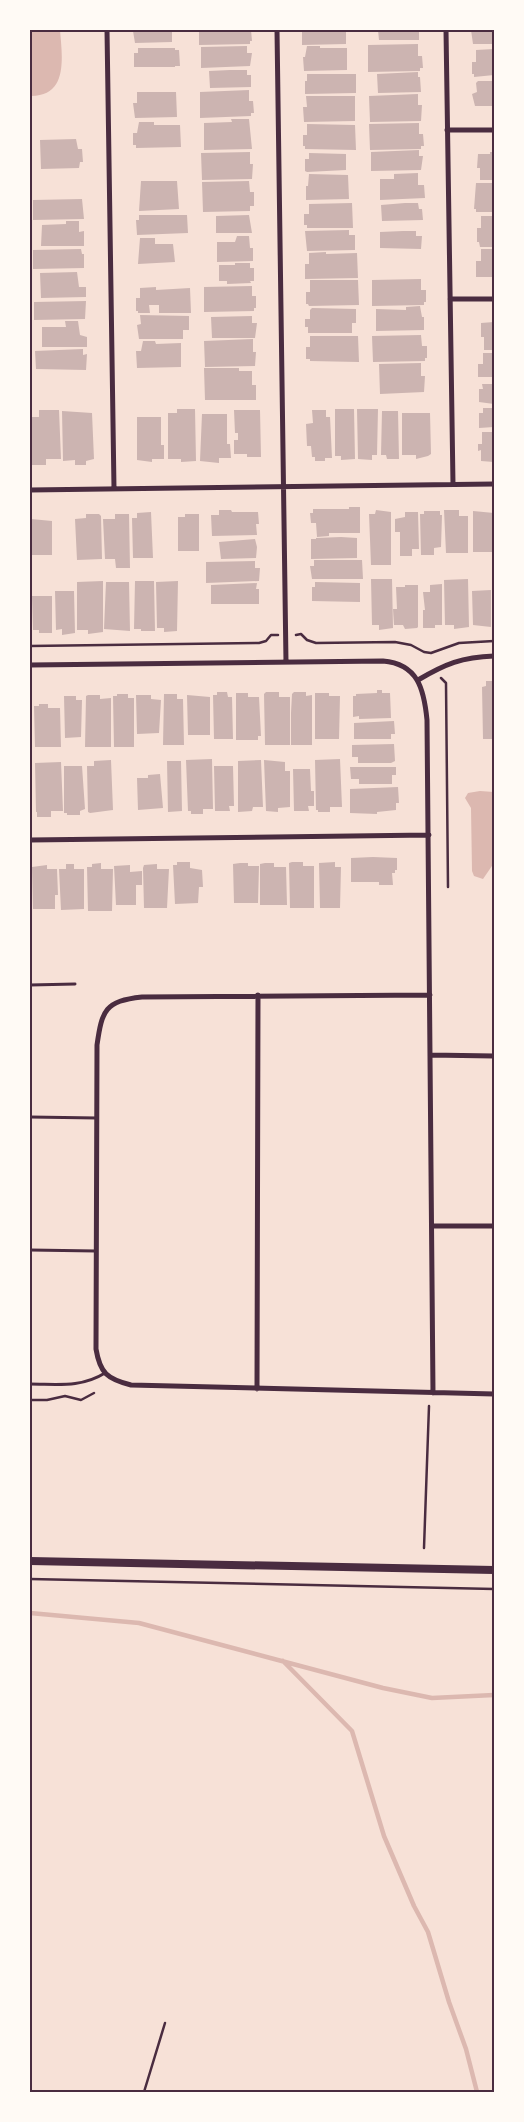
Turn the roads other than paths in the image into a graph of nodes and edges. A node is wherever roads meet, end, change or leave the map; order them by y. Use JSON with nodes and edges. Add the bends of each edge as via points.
{"nodes":[{"id":1,"x":107,"y":30,"type":"edge"},
{"id":2,"x":277,"y":30,"type":"edge"},
{"id":3,"x":446,"y":30,"type":"edge"},
{"id":4,"x":447,"y":130,"type":"junction"},
{"id":5,"x":494,"y":130,"type":"edge"},
{"id":6,"x":494,"y":299,"type":"edge"},
{"id":7,"x":450,"y":300,"type":"junction"},
{"id":8,"x":453,"y":484,"type":"junction"},
{"id":9,"x":494,"y":484,"type":"edge"},
{"id":10,"x":284,"y":487,"type":"junction"},
{"id":11,"x":114,"y":488,"type":"junction"},
{"id":12,"x":30,"y":490,"type":"edge"},
{"id":13,"x":494,"y":656,"type":"edge"},
{"id":14,"x":286,"y":662,"type":"junction"},
{"id":15,"x":30,"y":665,"type":"edge"},
{"id":16,"x":418,"y":680,"type":"junction"},
{"id":17,"x":429,"y":836,"type":"junction"},
{"id":18,"x":30,"y":840,"type":"edge"},
{"id":19,"x":75,"y":984,"type":"dead end"},
{"id":20,"x":30,"y":985,"type":"edge"},
{"id":21,"x":430,"y":995,"type":"junction"},
{"id":22,"x":258,"y":996,"type":"junction"},
{"id":23,"x":430,"y":1055,"type":"junction"},
{"id":24,"x":494,"y":1056,"type":"edge"},
{"id":25,"x":30,"y":1117,"type":"edge"},
{"id":26,"x":97,"y":1118,"type":"junction"},
{"id":27,"x":432,"y":1226,"type":"junction"},
{"id":28,"x":494,"y":1226,"type":"edge"},
{"id":29,"x":30,"y":1250,"type":"edge"},
{"id":30,"x":96,"y":1251,"type":"junction"},
{"id":31,"x":105,"y":1373,"type":"junction"},
{"id":32,"x":30,"y":1384,"type":"edge"},
{"id":33,"x":257,"y":1389,"type":"junction"},
{"id":34,"x":433,"y":1393,"type":"junction"},
{"id":35,"x":494,"y":1394,"type":"edge"},
{"id":36,"x":30,"y":1561,"type":"edge"},
{"id":37,"x":494,"y":1570,"type":"edge"}],
"edges":[{"from":1,"to":11,"type":"street"},
{"from":2,"to":10,"type":"street"},
{"from":3,"to":4,"type":"street"},
{"from":4,"to":5,"type":"street"},
{"from":4,"to":7,"type":"street"},
{"from":6,"to":7,"type":"street"},
{"from":7,"to":8,"type":"street"},
{"from":8,"to":9,"type":"street"},
{"from":8,"to":10,"type":"street"},
{"from":10,"to":11,"type":"street"},
{"from":10,"to":14,"type":"street"},
{"from":11,"to":12,"type":"street"},
{"from":13,"to":16,"type":"street","via":[[455,661]]},
{"from":14,"to":15,"type":"street"},
{"from":14,"to":16,"type":"street","via":[[388,661],[405,666]]},
{"from":16,"to":17,"type":"street","via":[[425,698],[427,720]]},
{"from":17,"to":18,"type":"street"},
{"from":17,"to":21,"type":"street"},
{"from":19,"to":20,"type":"lane"},
{"from":21,"to":22,"type":"street"},
{"from":21,"to":23,"type":"street"},
{"from":22,"to":26,"type":"street","via":[[142,997],[117,1001],[108,1008],[100,1024]]},
{"from":22,"to":33,"type":"street"},
{"from":23,"to":24,"type":"street"},
{"from":23,"to":27,"type":"street"},
{"from":25,"to":26,"type":"lane"},
{"from":26,"to":30,"type":"street"},
{"from":27,"to":28,"type":"street"},
{"from":27,"to":34,"type":"street"},
{"from":29,"to":30,"type":"lane"},
{"from":30,"to":31,"type":"street","via":[[96,1349],[98,1364]]},
{"from":31,"to":32,"type":"lane","via":[[79,1384]]},
{"from":31,"to":33,"type":"street","via":[[114,1381],[131,1385]]},
{"from":33,"to":34,"type":"street"},
{"from":34,"to":35,"type":"street"},
{"from":36,"to":37,"type":"street"}]}
